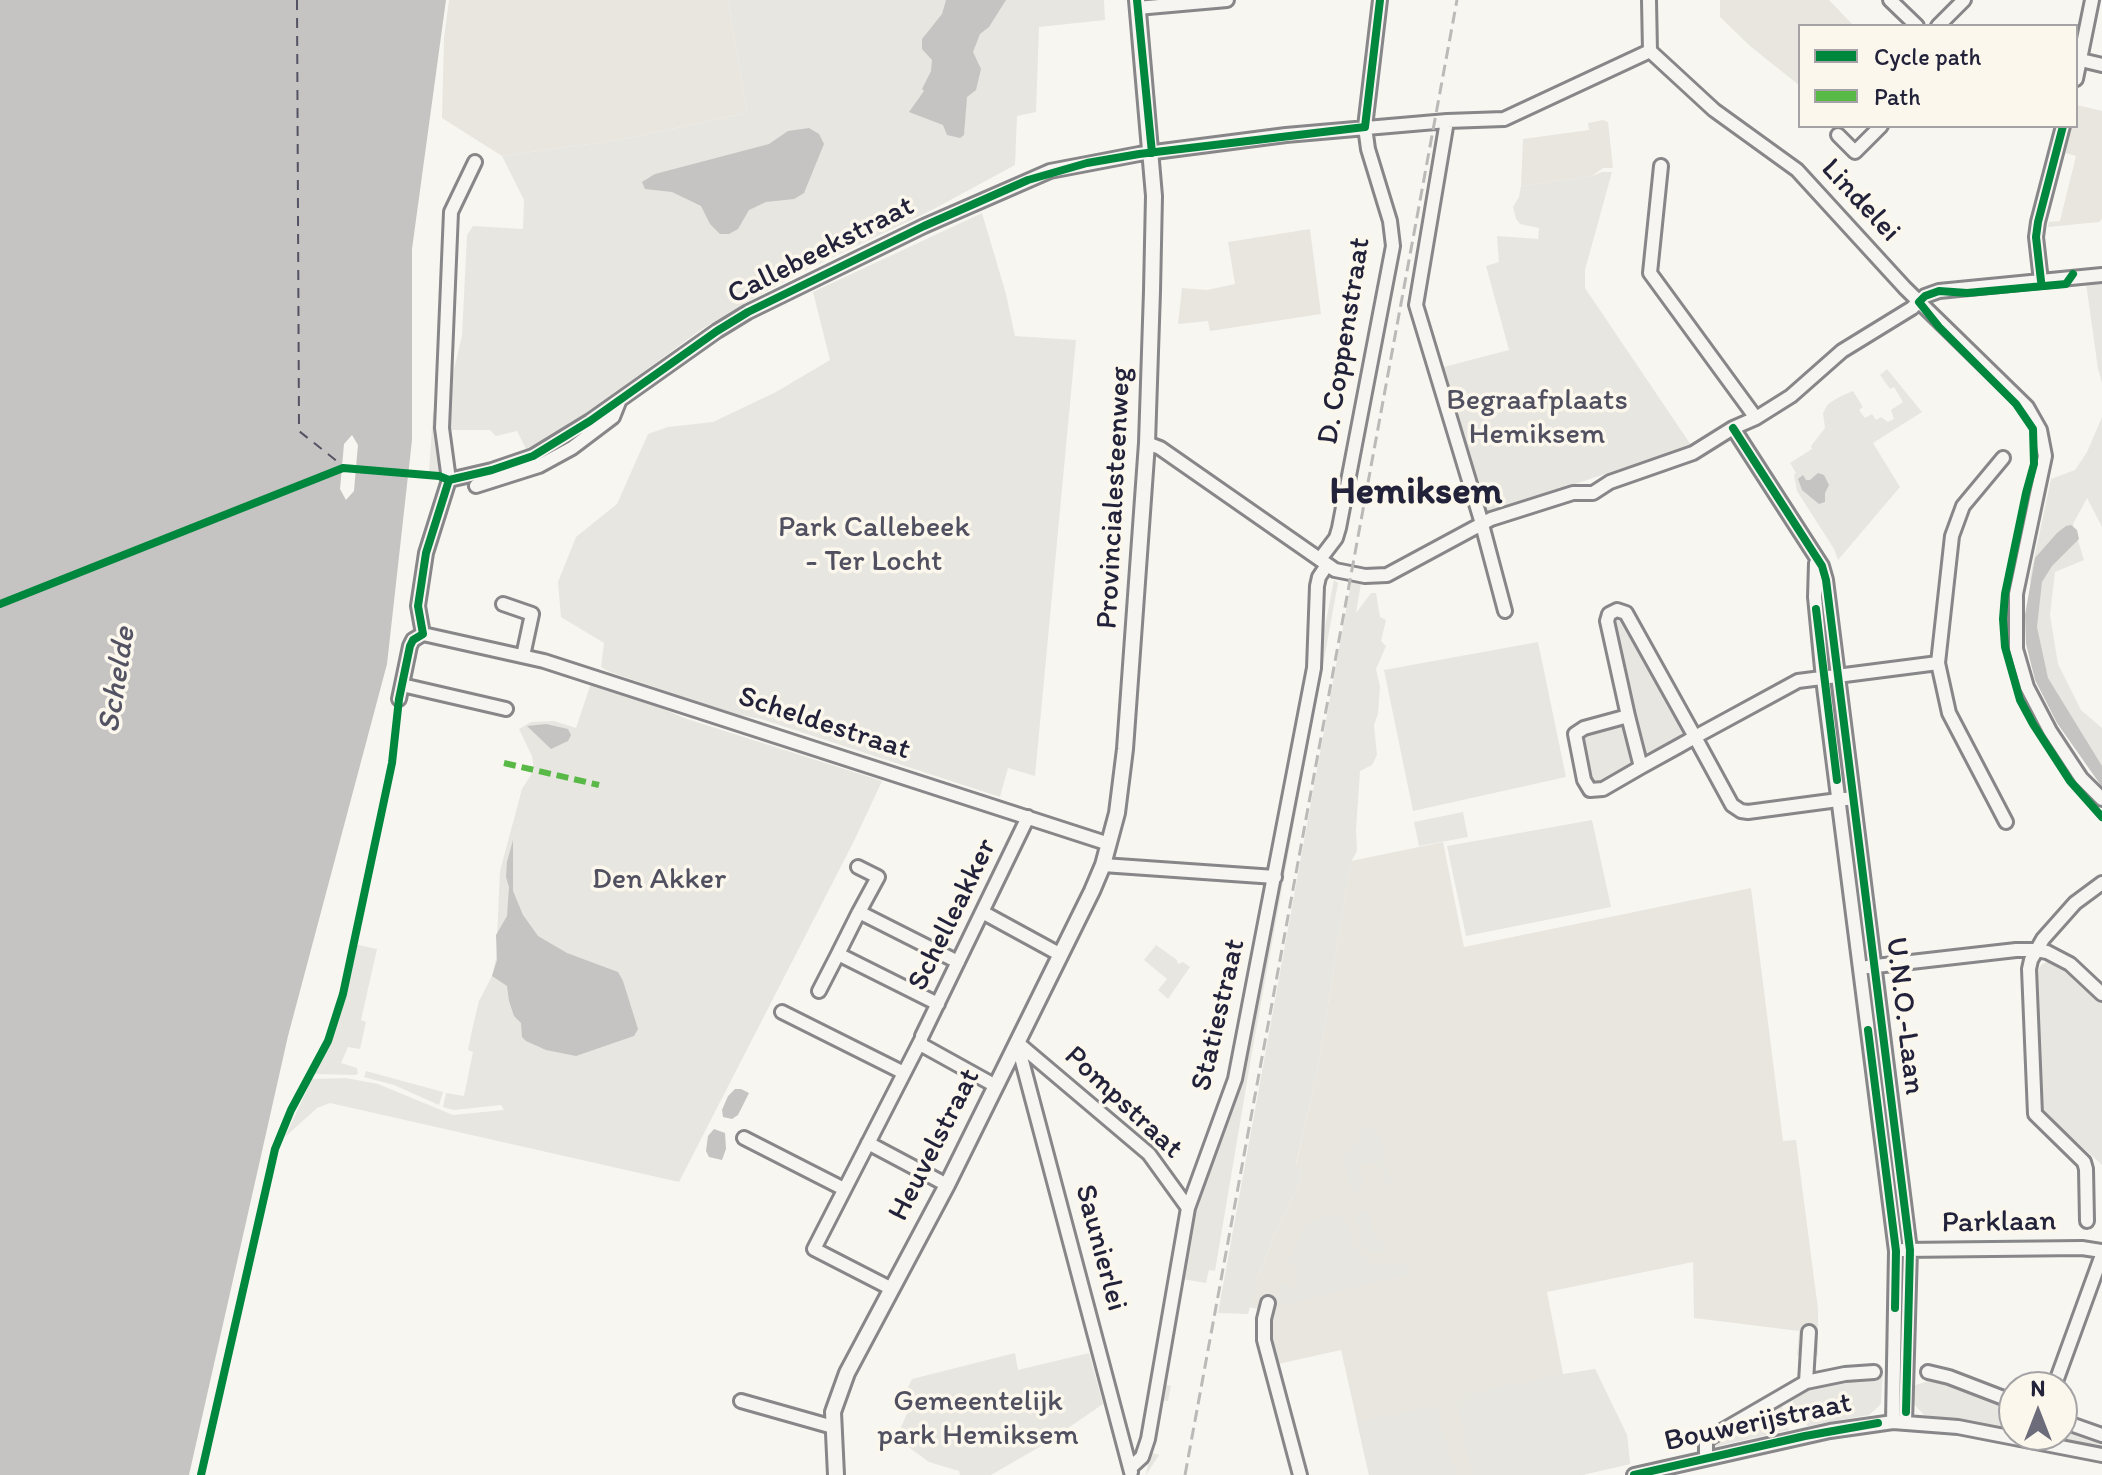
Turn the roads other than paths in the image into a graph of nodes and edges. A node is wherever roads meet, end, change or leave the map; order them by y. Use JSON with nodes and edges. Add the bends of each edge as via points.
{"nodes":[{"id":1,"x":1227,"y":0,"type":"edge"},
{"id":2,"x":1380,"y":0,"type":"edge"},
{"id":3,"x":1649,"y":0,"type":"edge"},
{"id":4,"x":1890,"y":0,"type":"edge"},
{"id":5,"x":1964,"y":0,"type":"edge"},
{"id":6,"x":2092,"y":0,"type":"edge"},
{"id":7,"x":1137,"y":4,"type":"edge"},
{"id":8,"x":1915,"y":24,"type":"edge"},
{"id":9,"x":1940,"y":24,"type":"edge"},
{"id":10,"x":1650,"y":51,"type":"junction"},
{"id":11,"x":2081,"y":60,"type":"junction"},
{"id":12,"x":2102,"y":65,"type":"edge"},
{"id":13,"x":2078,"y":71,"type":"edge"},
{"id":14,"x":1447,"y":121,"type":"junction"},
{"id":15,"x":1365,"y":127,"type":"junction"},
{"id":16,"x":1879,"y":128,"type":"edge"},
{"id":17,"x":2062,"y":128,"type":"edge"},
{"id":18,"x":1838,"y":135,"type":"dead end"},
{"id":19,"x":1152,"y":153,"type":"junction"},
{"id":20,"x":475,"y":162,"type":"dead end"},
{"id":21,"x":1661,"y":166,"type":"dead end"},
{"id":22,"x":2102,"y":275,"type":"edge"},
{"id":23,"x":2041,"y":281,"type":"junction"},
{"id":24,"x":1919,"y":302,"type":"junction"},
{"id":25,"x":620,"y":399,"type":"junction"},
{"id":26,"x":1756,"y":418,"type":"junction"},
{"id":27,"x":1733,"y":428,"type":"junction"},
{"id":28,"x":1147,"y":443,"type":"junction"},
{"id":29,"x":2003,"y":458,"type":"dead end"},
{"id":30,"x":449,"y":480,"type":"junction"},
{"id":31,"x":476,"y":486,"type":"dead end"},
{"id":32,"x":1482,"y":523,"type":"junction"},
{"id":33,"x":1814,"y":554,"type":"junction"},
{"id":34,"x":1323,"y":562,"type":"junction"},
{"id":35,"x":503,"y":604,"type":"dead end"},
{"id":36,"x":1505,"y":611,"type":"dead end"},
{"id":37,"x":423,"y":634,"type":"junction"},
{"id":38,"x":523,"y":656,"type":"junction"},
{"id":39,"x":1938,"y":663,"type":"junction"},
{"id":40,"x":1837,"y":677,"type":"junction"},
{"id":41,"x":1823,"y":679,"type":"junction"},
{"id":42,"x":402,"y":685,"type":"junction"},
{"id":43,"x":399,"y":699,"type":"dead end"},
{"id":44,"x":506,"y":709,"type":"dead end"},
{"id":45,"x":1628,"y":716,"type":"junction"},
{"id":46,"x":1695,"y":737,"type":"junction"},
{"id":47,"x":1641,"y":767,"type":"junction"},
{"id":48,"x":1853,"y":798,"type":"junction"},
{"id":49,"x":2102,"y":799,"type":"edge"},
{"id":50,"x":1840,"y":800,"type":"junction"},
{"id":51,"x":1028,"y":817,"type":"junction"},
{"id":52,"x":2006,"y":822,"type":"dead end"},
{"id":53,"x":1109,"y":844,"type":"junction"},
{"id":54,"x":1103,"y":865,"type":"junction"},
{"id":55,"x":858,"y":867,"type":"dead end"},
{"id":56,"x":1275,"y":877,"type":"junction"},
{"id":57,"x":2102,"y":883,"type":"edge"},
{"id":58,"x":859,"y":912,"type":"junction"},
{"id":59,"x":984,"y":913,"type":"junction"},
{"id":60,"x":2036,"y":950,"type":"junction"},
{"id":61,"x":838,"y":954,"type":"junction"},
{"id":62,"x":1061,"y":955,"type":"junction"},
{"id":63,"x":958,"y":962,"type":"junction"},
{"id":64,"x":1867,"y":967,"type":"junction"},
{"id":65,"x":819,"y":991,"type":"dead end"},
{"id":66,"x":2102,"y":994,"type":"edge"},
{"id":67,"x":938,"y":1004,"type":"junction"},
{"id":68,"x":782,"y":1012,"type":"dead end"},
{"id":69,"x":921,"y":1040,"type":"junction"},
{"id":70,"x":1017,"y":1042,"type":"junction"},
{"id":71,"x":904,"y":1073,"type":"junction"},
{"id":72,"x":994,"y":1085,"type":"junction"},
{"id":73,"x":744,"y":1138,"type":"dead end"},
{"id":74,"x":868,"y":1143,"type":"junction"},
{"id":75,"x":947,"y":1185,"type":"junction"},
{"id":76,"x":844,"y":1189,"type":"junction"},
{"id":77,"x":1188,"y":1208,"type":"junction"},
{"id":78,"x":2087,"y":1221,"type":"dead end"},
{"id":79,"x":1910,"y":1250,"type":"junction"},
{"id":80,"x":1896,"y":1251,"type":"junction"},
{"id":81,"x":2102,"y":1253,"type":"edge"},
{"id":82,"x":890,"y":1288,"type":"junction"},
{"id":83,"x":1268,"y":1303,"type":"dead end"},
{"id":84,"x":1809,"y":1332,"type":"dead end"},
{"id":85,"x":1901,"y":1360,"type":"junction"},
{"id":86,"x":2060,"y":1371,"type":"edge"},
{"id":87,"x":1874,"y":1372,"type":"dead end"},
{"id":88,"x":1928,"y":1372,"type":"dead end"},
{"id":89,"x":1806,"y":1382,"type":"junction"},
{"id":90,"x":1998,"y":1396,"type":"edge"},
{"id":91,"x":741,"y":1401,"type":"dead end"},
{"id":92,"x":1899,"y":1422,"type":"junction"},
{"id":93,"x":833,"y":1427,"type":"junction"},
{"id":94,"x":2078,"y":1427,"type":"edge"},
{"id":95,"x":2102,"y":1435,"type":"edge"},
{"id":96,"x":2102,"y":1455,"type":"edge"},
{"id":97,"x":1706,"y":1458,"type":"junction"},
{"id":98,"x":1131,"y":1471,"type":"edge"},
{"id":99,"x":836,"y":1475,"type":"edge"},
{"id":100,"x":1300,"y":1475,"type":"edge"},
{"id":101,"x":1634,"y":1475,"type":"edge"}],
"edges":[{"from":1,"to":7,"type":"street"},
{"from":2,"to":15,"type":"street","name":"D. Coppenstraat"},
{"from":3,"to":10,"type":"street"},
{"from":4,"to":8,"type":"street"},
{"from":5,"to":9,"type":"street"},
{"from":6,"to":11,"type":"street"},
{"from":7,"to":19,"type":"main road","name":"Provincialesteenweg"},
{"from":10,"to":14,"type":"street","name":"Callebeekstraat","via":[[1504,119]]},
{"from":10,"to":24,"type":"street","name":"Lindelei","via":[[1714,110],[1797,170]]},
{"from":11,"to":12,"type":"street"},
{"from":11,"to":13,"type":"street"},
{"from":14,"to":15,"type":"street","name":"Callebeekstraat"},
{"from":14,"to":32,"type":"street","via":[[1416,305]]},
{"from":15,"to":19,"type":"street","name":"Callebeekstraat"},
{"from":15,"to":34,"type":"street","name":"D. Coppenstraat","via":[[1393,246],[1339,528]]},
{"from":16,"to":18,"type":"street","via":[[1855,152]]},
{"from":17,"to":23,"type":"street","via":[[2038,222]]},
{"from":19,"to":25,"type":"street","name":"Callebeekstraat","via":[[1050,171],[924,226],[748,312]]},
{"from":19,"to":28,"type":"main road","name":"Provincialesteenweg"},
{"from":20,"to":30,"type":"street","via":[[451,212],[442,428]]},
{"from":21,"to":26,"type":"street","via":[[1650,273]]},
{"from":22,"to":23,"type":"street"},
{"from":23,"to":24,"type":"street","via":[[1939,291]]},
{"from":24,"to":26,"type":"street","via":[[1842,351],[1803,387]]},
{"from":24,"to":49,"type":"street","name":"Lindelei","via":[[2023,401],[2040,430],[2045,456],[2016,594],[2016,649],[2027,687],[2050,731]]},
{"from":25,"to":30,"type":"street","name":"Callebeekstraat","via":[[533,456]]},
{"from":25,"to":31,"type":"street","name":"Callebeekstraat","via":[[613,417],[572,448],[539,466]]},
{"from":26,"to":27,"type":"street"},
{"from":27,"to":32,"type":"street","via":[[1693,453],[1593,493],[1573,493]]},
{"from":27,"to":33,"type":"street","name":"U.N.O.-Laan"},
{"from":28,"to":34,"type":"street"},
{"from":28,"to":53,"type":"main road","name":"Provincialesteenweg","via":[[1121,792]]},
{"from":29,"to":39,"type":"street","via":[[1963,506],[1952,536]]},
{"from":30,"to":37,"type":"street","via":[[426,553],[418,606]]},
{"from":32,"to":34,"type":"street","via":[[1387,575],[1345,574]]},
{"from":32,"to":36,"type":"street"},
{"from":33,"to":40,"type":"street","name":"U.N.O.-Laan","via":[[1826,580]]},
{"from":33,"to":41,"type":"street","name":"U.N.O.-Laan"},
{"from":34,"to":56,"type":"street","name":"Statiestraat","via":[[1314,668]]},
{"from":35,"to":38,"type":"street","via":[[532,614]]},
{"from":37,"to":38,"type":"street","name":"Scheldestraat"},
{"from":37,"to":42,"type":"street","via":[[410,646]]},
{"from":38,"to":51,"type":"street","name":"Scheldestraat"},
{"from":39,"to":40,"type":"street"},
{"from":39,"to":52,"type":"street","via":[[1949,713]]},
{"from":40,"to":41,"type":"street"},
{"from":40,"to":48,"type":"street","name":"U.N.O.-Laan"},
{"from":41,"to":46,"type":"street","via":[[1798,681]]},
{"from":41,"to":50,"type":"street","name":"U.N.O.-Laan"},
{"from":42,"to":43,"type":"street"},
{"from":42,"to":44,"type":"street"},
{"from":45,"to":46,"type":"street","via":[[1607,621],[1617,610],[1626,613]]},
{"from":45,"to":47,"type":"street"},
{"from":45,"to":47,"type":"street","via":[[1575,734],[1584,780],[1596,791]]},
{"from":46,"to":47,"type":"street"},
{"from":46,"to":50,"type":"street","via":[[1732,805],[1741,811]]},
{"from":48,"to":50,"type":"street"},
{"from":48,"to":64,"type":"street","name":"U.N.O.-Laan"},
{"from":50,"to":64,"type":"street","name":"U.N.O.-Laan"},
{"from":51,"to":53,"type":"street","name":"Scheldestraat"},
{"from":51,"to":59,"type":"street","name":"Schelleakker"},
{"from":53,"to":54,"type":"main road","name":"Heuvelstraat"},
{"from":54,"to":56,"type":"street"},
{"from":54,"to":62,"type":"main road","name":"Heuvelstraat"},
{"from":55,"to":58,"type":"street","via":[[878,877]]},
{"from":56,"to":77,"type":"street","name":"Statiestraat","via":[[1235,1079]]},
{"from":57,"to":60,"type":"street","via":[[2075,903]]},
{"from":58,"to":61,"type":"street"},
{"from":58,"to":63,"type":"street"},
{"from":59,"to":62,"type":"street"},
{"from":59,"to":63,"type":"street","name":"Schelleakker"},
{"from":60,"to":64,"type":"street"},
{"from":60,"to":66,"type":"street","via":[[2070,964]]},
{"from":60,"to":78,"type":"street","via":[[2029,969],[2035,1114],[2084,1162]]},
{"from":61,"to":65,"type":"street"},
{"from":61,"to":67,"type":"street"},
{"from":62,"to":70,"type":"main road","name":"Heuvelstraat"},
{"from":63,"to":67,"type":"street","name":"Schelleakker"},
{"from":64,"to":79,"type":"street","name":"U.N.O.-Laan"},
{"from":64,"to":80,"type":"street","name":"U.N.O.-Laan"},
{"from":67,"to":69,"type":"street","name":"Schelleakker"},
{"from":68,"to":71,"type":"street"},
{"from":69,"to":71,"type":"street","name":"Schelleakker"},
{"from":69,"to":72,"type":"street"},
{"from":70,"to":72,"type":"main road","name":"Heuvelstraat"},
{"from":70,"to":77,"type":"street","name":"Pompstraat","via":[[1149,1154]]},
{"from":70,"to":98,"type":"street","name":"Saunierlei"},
{"from":71,"to":74,"type":"street","name":"Schelleakker"},
{"from":72,"to":75,"type":"main road","name":"Heuvelstraat"},
{"from":73,"to":76,"type":"street"},
{"from":74,"to":75,"type":"street"},
{"from":74,"to":76,"type":"street","name":"Schelleakker"},
{"from":75,"to":82,"type":"main road","name":"Heuvelstraat"},
{"from":76,"to":82,"type":"street","name":"Schelleakker","via":[[814,1249]]},
{"from":77,"to":98,"type":"street","name":"Statiestraat","via":[[1148,1439]]},
{"from":79,"to":80,"type":"street","name":"Parklaan"},
{"from":79,"to":81,"type":"street","name":"Parklaan","via":[[2082,1248]]},
{"from":79,"to":85,"type":"street","name":"U.N.O.-Laan"},
{"from":80,"to":85,"type":"street","name":"U.N.O.-Laan"},
{"from":81,"to":86,"type":"street"},
{"from":82,"to":93,"type":"main road","name":"Heuvelstraat","via":[[847,1373]]},
{"from":83,"to":100,"type":"street","via":[[1264,1340]]},
{"from":84,"to":89,"type":"street","name":"Bouwerijstraat"},
{"from":85,"to":92,"type":"street","name":"U.N.O.-Laan"},
{"from":87,"to":89,"type":"street","name":"Bouwerijstraat"},
{"from":88,"to":90,"type":"street"},
{"from":89,"to":97,"type":"street","name":"Bouwerijstraat","via":[[1706,1440]]},
{"from":91,"to":93,"type":"street"},
{"from":92,"to":96,"type":"street","name":"Bouwerijstraat","via":[[1958,1427]]},
{"from":92,"to":97,"type":"street","name":"Bouwerijstraat","via":[[1854,1426]]},
{"from":93,"to":99,"type":"main road","name":"Heuvelstraat"},
{"from":94,"to":95,"type":"street"},
{"from":97,"to":101,"type":"street","name":"Bouwerijstraat"}]}
